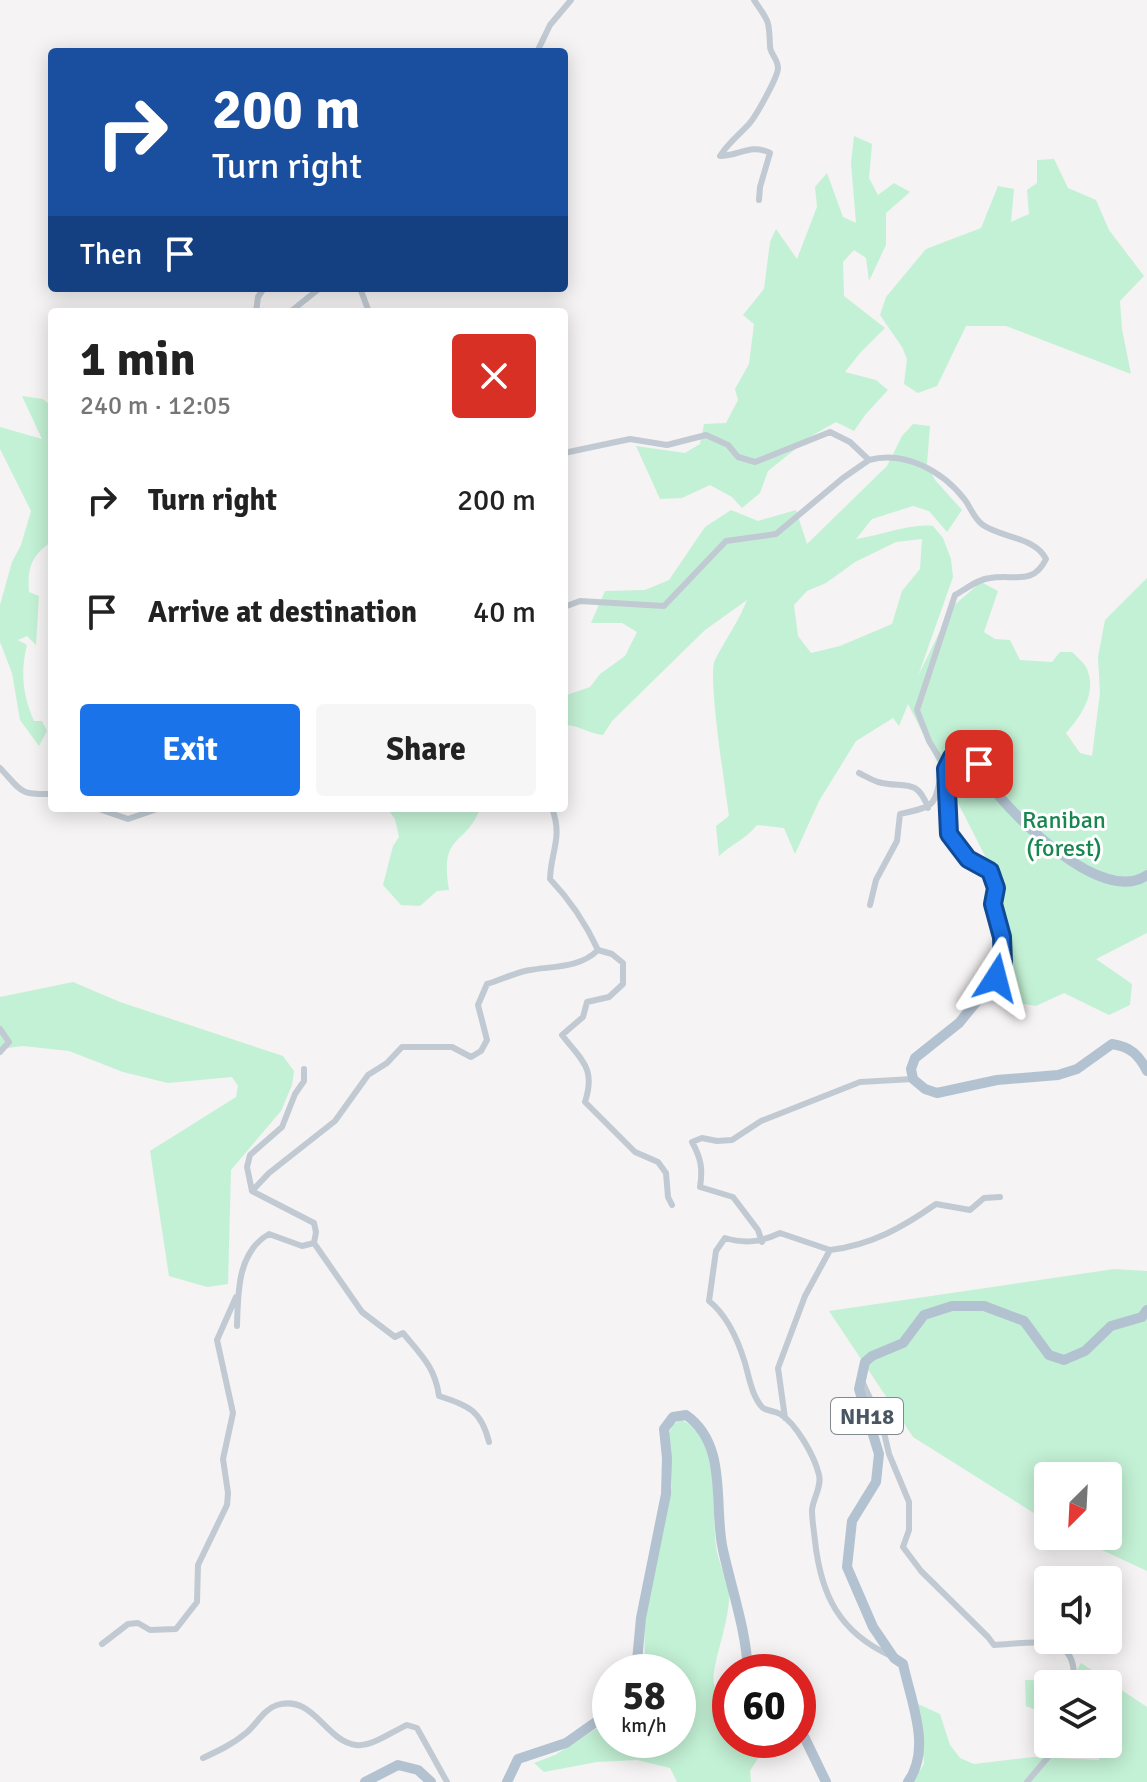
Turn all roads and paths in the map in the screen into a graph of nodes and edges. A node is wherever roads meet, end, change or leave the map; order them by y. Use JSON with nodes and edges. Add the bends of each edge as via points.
{"nodes":[{"id":1,"x":571,"y":0,"type":"edge"},
{"id":2,"x":754,"y":0,"type":"edge"},
{"id":3,"x":539,"y":48,"type":"edge"},
{"id":4,"x":759,"y":200,"type":"dead end"},
{"id":5,"x":315,"y":292,"type":"edge"},
{"id":6,"x":295,"y":308,"type":"edge"},
{"id":7,"x":568,"y":452,"type":"edge"},
{"id":8,"x":869,"y":460,"type":"junction"},
{"id":9,"x":568,"y":606,"type":"edge"},
{"id":10,"x":0,"y":768,"type":"edge"},
{"id":11,"x":945,"y":768,"type":"junction"},
{"id":12,"x":859,"y":773,"type":"dead end"},
{"id":13,"x":48,"y":795,"type":"edge"},
{"id":14,"x":928,"y":808,"type":"junction"},
{"id":15,"x":108,"y":812,"type":"edge"},
{"id":16,"x":148,"y":812,"type":"edge"},
{"id":17,"x":554,"y":812,"type":"edge"},
{"id":18,"x":1147,"y":875,"type":"edge"},
{"id":19,"x":870,"y":905,"type":"dead end"},
{"id":20,"x":598,"y":950,"type":"junction"},
{"id":21,"x":0,"y":1029,"type":"edge"},
{"id":22,"x":0,"y":1052,"type":"edge"},
{"id":23,"x":304,"y":1069,"type":"dead end"},
{"id":24,"x":1147,"y":1071,"type":"edge"},
{"id":25,"x":913,"y":1079,"type":"junction"},
{"id":26,"x":252,"y":1191,"type":"junction"},
{"id":27,"x":1000,"y":1197,"type":"dead end"},
{"id":28,"x":672,"y":1205,"type":"dead end"},
{"id":29,"x":762,"y":1242,"type":"junction"},
{"id":30,"x":314,"y":1243,"type":"junction"},
{"id":31,"x":830,"y":1250,"type":"junction"},
{"id":32,"x":239,"y":1290,"type":"junction"},
{"id":33,"x":1147,"y":1310,"type":"edge"},
{"id":34,"x":237,"y":1326,"type":"dead end"},
{"id":35,"x":861,"y":1379,"type":"junction"},
{"id":36,"x":785,"y":1418,"type":"junction"},
{"id":37,"x":489,"y":1442,"type":"dead end"},
{"id":38,"x":102,"y":1644,"type":"dead end"},
{"id":39,"x":638,"y":1654,"type":"edge"},
{"id":40,"x":746,"y":1654,"type":"edge"},
{"id":41,"x":894,"y":1658,"type":"junction"},
{"id":42,"x":1074,"y":1670,"type":"edge"},
{"id":43,"x":592,"y":1725,"type":"edge"},
{"id":44,"x":203,"y":1758,"type":"dead end"},
{"id":45,"x":814,"y":1758,"type":"edge"},
{"id":46,"x":1047,"y":1758,"type":"edge"},
{"id":47,"x":365,"y":1782,"type":"edge"},
{"id":48,"x":431,"y":1782,"type":"edge"},
{"id":49,"x":447,"y":1782,"type":"edge"},
{"id":50,"x":507,"y":1782,"type":"edge"},
{"id":51,"x":826,"y":1782,"type":"edge"},
{"id":52,"x":908,"y":1782,"type":"edge"},
{"id":53,"x":1027,"y":1782,"type":"edge"}],
"edges":[{"from":1,"to":3,"type":"street"},
{"from":2,"to":4,"type":"street","via":[[770,22],[769,48],[779,71],[748,125],[720,156],[752,148],[770,153]]},
{"from":5,"to":6,"type":"street"},
{"from":7,"to":8,"type":"street","via":[[630,439],[667,445],[706,435],[755,462],[830,432]]},
{"from":8,"to":9,"type":"street","via":[[776,534],[726,541],[664,606],[593,601]]},
{"from":8,"to":11,"type":"street","via":[[883,456],[921,463],[964,498],[979,523],[1034,544],[1046,559],[1030,577],[987,578],[955,595],[917,710]]},
{"from":10,"to":13,"type":"street","via":[[22,793]]},
{"from":11,"to":14,"type":"street","via":[[938,796]]},
{"from":11,"to":18,"type":"main road","via":[[958,753],[970,755],[1020,818],[1094,875],[1121,883]]},
{"from":11,"to":25,"type":"main road","via":[[949,834],[968,859],[990,871],[1003,962],[959,1023],[915,1058]]},
{"from":12,"to":14,"type":"street","via":[[879,782],[910,784],[924,795]]},
{"from":14,"to":19,"type":"street","via":[[900,814],[897,841],[876,880]]},
{"from":15,"to":16,"type":"street","via":[[128,819]]},
{"from":17,"to":20,"type":"street","via":[[559,838],[550,879],[585,923]]},
{"from":20,"to":26,"type":"street","via":[[589,959],[527,970],[487,984],[478,1005],[487,1040],[481,1051],[471,1057],[452,1047],[402,1047],[368,1075],[335,1121]]},
{"from":20,"to":28,"type":"street","via":[[623,963],[623,984],[609,997],[587,1002],[583,1017],[562,1035],[585,1065],[591,1083],[585,1102],[635,1152],[658,1162],[666,1173]]},
{"from":21,"to":22,"type":"street","via":[[9,1042]]},
{"from":23,"to":26,"type":"street","via":[[304,1081],[282,1127],[250,1155]]},
{"from":24,"to":25,"type":"main road","via":[[1126,1046],[1112,1044],[1077,1069],[1058,1075],[997,1080],[937,1093]]},
{"from":25,"to":29,"type":"street","via":[[860,1082],[761,1121],[732,1140],[692,1142],[703,1172],[700,1187],[733,1197]]},
{"from":26,"to":30,"type":"street","via":[[314,1223]]},
{"from":27,"to":31,"type":"street","via":[[984,1198],[970,1210],[936,1204],[900,1229]]},
{"from":29,"to":31,"type":"street","via":[[780,1233]]},
{"from":29,"to":36,"type":"street","via":[[725,1238],[716,1251],[709,1301],[734,1333],[752,1390],[764,1408]]},
{"from":30,"to":32,"type":"street","via":[[302,1246],[269,1234],[263,1237],[250,1250]]},
{"from":30,"to":37,"type":"street","via":[[362,1312],[395,1337],[403,1333],[436,1377],[439,1396],[468,1405],[487,1426]]},
{"from":31,"to":36,"type":"street","via":[[800,1306],[778,1368]]},
{"from":32,"to":34,"type":"street"},
{"from":32,"to":38,"type":"street","via":[[217,1340],[233,1413],[223,1459],[227,1505],[198,1565],[197,1602],[176,1629],[128,1624]]},
{"from":33,"to":35,"type":"main road","number":"NH18","via":[[1142,1317],[1111,1326],[1085,1351],[1064,1360],[1049,1355],[1024,1321],[984,1306],[952,1306],[924,1315],[903,1343],[868,1358]]},
{"from":35,"to":41,"type":"main road","number":"NH18","via":[[859,1389],[879,1454],[876,1482],[852,1521],[847,1567],[873,1627]]},
{"from":35,"to":42,"type":"street","via":[[909,1502],[903,1547],[994,1645],[1051,1643],[1062,1647]]},
{"from":36,"to":41,"type":"street","via":[[799,1431],[820,1477],[812,1509],[826,1593],[840,1619]]},
{"from":39,"to":40,"type":"main road","via":[[666,1494],[664,1429],[673,1417],[686,1415],[703,1432],[718,1477],[720,1531]]},
{"from":41,"to":52,"type":"main road","number":"NH18","via":[[903,1664],[916,1719],[920,1758]]},
{"from":43,"to":50,"type":"main road","via":[[566,1743],[518,1759]]},
{"from":44,"to":49,"type":"street","via":[[248,1732],[274,1706],[288,1703],[317,1716],[354,1745],[412,1725]]},
{"from":45,"to":51,"type":"main road"},
{"from":46,"to":53,"type":"street"},
{"from":47,"to":48,"type":"main road","via":[[398,1765],[418,1770]]}]}
